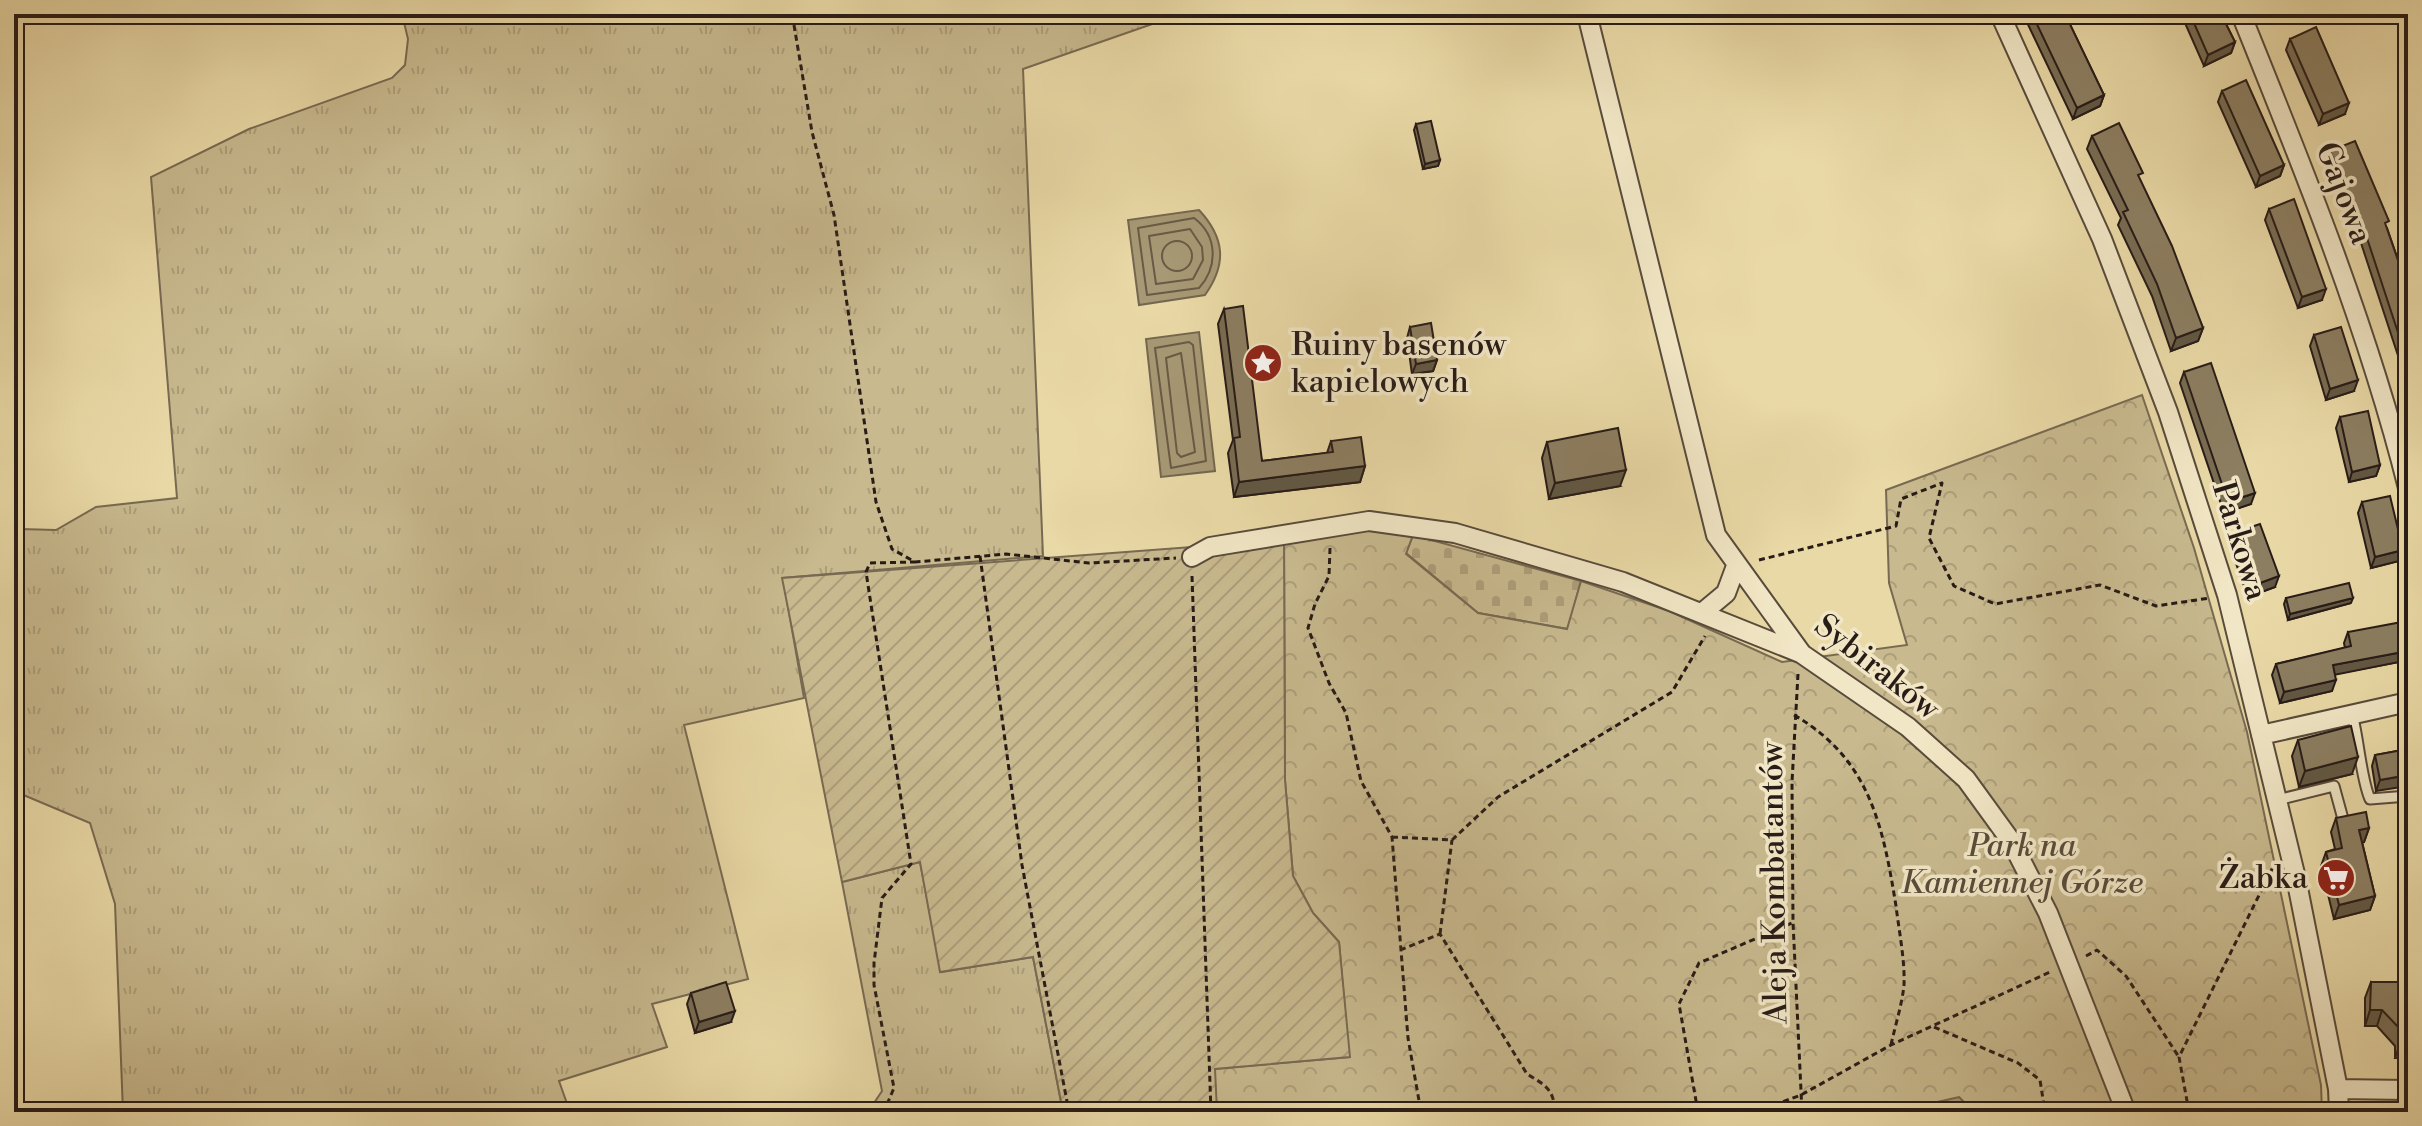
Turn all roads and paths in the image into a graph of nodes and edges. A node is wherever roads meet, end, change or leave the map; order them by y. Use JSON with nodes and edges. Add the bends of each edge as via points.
{"nodes":[{"id":1,"x":1587,"y":14,"type":"edge"},
{"id":2,"x":2000,"y":14,"type":"edge"},
{"id":3,"x":2241,"y":14,"type":"edge"},
{"id":4,"x":794,"y":25,"type":"dead end"},
{"id":5,"x":2408,"y":488,"type":"edge"},
{"id":6,"x":1327,"y":528,"type":"junction"},
{"id":7,"x":980,"y":556,"type":"junction"},
{"id":8,"x":1192,"y":557,"type":"junction"},
{"id":9,"x":915,"y":562,"type":"junction"},
{"id":10,"x":1736,"y":566,"type":"junction"},
{"id":11,"x":2227,"y":595,"type":"junction"},
{"id":12,"x":1708,"y":616,"type":"junction"},
{"id":13,"x":1802,"y":654,"type":"junction"},
{"id":14,"x":2408,"y":702,"type":"edge"},
{"id":15,"x":2352,"y":714,"type":"junction"},
{"id":16,"x":1794,"y":715,"type":"junction"},
{"id":17,"x":2261,"y":735,"type":"junction"},
{"id":18,"x":2408,"y":796,"type":"edge"},
{"id":19,"x":2277,"y":800,"type":"junction"},
{"id":20,"x":2343,"y":819,"type":"edge"},
{"id":21,"x":1392,"y":837,"type":"junction"},
{"id":22,"x":1452,"y":840,"type":"junction"},
{"id":23,"x":2279,"y":854,"type":"dead end"},
{"id":24,"x":1793,"y":922,"type":"junction"},
{"id":25,"x":1440,"y":934,"type":"junction"},
{"id":26,"x":1400,"y":950,"type":"junction"},
{"id":27,"x":2070,"y":963,"type":"junction"},
{"id":28,"x":1933,"y":1026,"type":"junction"},
{"id":29,"x":1891,"y":1045,"type":"junction"},
{"id":30,"x":2179,"y":1057,"type":"junction"},
{"id":31,"x":2338,"y":1089,"type":"junction"},
{"id":32,"x":2408,"y":1090,"type":"edge"},
{"id":33,"x":1801,"y":1095,"type":"junction"},
{"id":34,"x":868,"y":1112,"type":"edge"},
{"id":35,"x":1069,"y":1112,"type":"edge"},
{"id":36,"x":1211,"y":1112,"type":"edge"},
{"id":37,"x":1421,"y":1112,"type":"edge"},
{"id":38,"x":1555,"y":1112,"type":"edge"},
{"id":39,"x":1698,"y":1112,"type":"edge"},
{"id":40,"x":1755,"y":1112,"type":"edge"},
{"id":41,"x":1802,"y":1112,"type":"edge"},
{"id":42,"x":2045,"y":1112,"type":"edge"},
{"id":43,"x":2126,"y":1112,"type":"edge"},
{"id":44,"x":2189,"y":1112,"type":"edge"},
{"id":45,"x":2339,"y":1112,"type":"edge"}],
"edges":[{"from":1,"to":10,"type":"street","name":"Sybiraków","via":[[1716,535]]},
{"from":2,"to":11,"type":"street","name":"Parkowa","via":[[2102,239],[2168,412]]},
{"from":3,"to":5,"type":"street","name":"Gajowa","via":[[2362,329]]},
{"from":4,"to":9,"type":"path","via":[[812,132],[834,215],[876,502],[892,549]]},
{"from":6,"to":8,"type":"street","via":[[1210,547]]},
{"from":6,"to":12,"type":"street","via":[[1369,521],[1455,533],[1623,582]]},
{"from":6,"to":21,"type":"path","via":[[1329,576],[1308,628],[1346,713],[1361,781]]},
{"from":7,"to":8,"type":"path","via":[[1089,563]]},
{"from":7,"to":9,"type":"path"},
{"from":7,"to":35,"type":"path","via":[[1022,865]]},
{"from":8,"to":36,"type":"path"},
{"from":9,"to":34,"type":"path","via":[[870,563],[866,572],[911,850],[911,864],[882,898],[874,963],[894,1088],[888,1102]]},
{"from":10,"to":11,"type":"path","via":[[1896,526],[1901,499],[1942,483],[1929,538],[1954,586],[1995,604],[2100,585],[2156,606]]},
{"from":10,"to":12,"type":"street","via":[[1726,593]]},
{"from":10,"to":13,"type":"street","name":"Sybiraków"},
{"from":11,"to":17,"type":"street","name":"Parkowa"},
{"from":12,"to":13,"type":"street"},
{"from":12,"to":22,"type":"path","via":[[1694,660],[1672,692],[1498,797]]},
{"from":13,"to":16,"type":"path","name":"Aleja Kombatantów"},
{"from":13,"to":27,"type":"street","name":"Sybiraków","via":[[1908,727],[1966,779],[2011,841]]},
{"from":14,"to":15,"type":"street"},
{"from":15,"to":17,"type":"street"},
{"from":15,"to":18,"type":"lane","via":[[2370,799]]},
{"from":16,"to":24,"type":"path","name":"Aleja Kombatantów"},
{"from":16,"to":29,"type":"path","via":[[1842,753],[1879,818],[1904,985]]},
{"from":17,"to":19,"type":"street","name":"Parkowa"},
{"from":19,"to":20,"type":"lane","via":[[2334,786]]},
{"from":19,"to":31,"type":"street","name":"Parkowa"},
{"from":21,"to":22,"type":"path"},
{"from":21,"to":26,"type":"path"},
{"from":22,"to":25,"type":"path"},
{"from":23,"to":30,"type":"path"},
{"from":24,"to":33,"type":"path","name":"Aleja Kombatantów"},
{"from":24,"to":39,"type":"path","via":[[1699,963],[1692,977],[1679,1004]]},
{"from":25,"to":26,"type":"path"},
{"from":25,"to":38,"type":"path","via":[[1527,1074],[1549,1087]]},
{"from":26,"to":37,"type":"path"},
{"from":27,"to":28,"type":"path"},
{"from":27,"to":30,"type":"path","via":[[2097,950],[2126,976]]},
{"from":27,"to":43,"type":"street","name":"Sybiraków"},
{"from":28,"to":29,"type":"path"},
{"from":28,"to":42,"type":"path","via":[[2018,1063],[2040,1080]]},
{"from":29,"to":33,"type":"path"},
{"from":30,"to":44,"type":"path"},
{"from":31,"to":32,"type":"street"},
{"from":31,"to":45,"type":"street","name":"Parkowa"},
{"from":33,"to":40,"type":"path"},
{"from":33,"to":41,"type":"path","name":"Aleja Kombatantów"}]}
